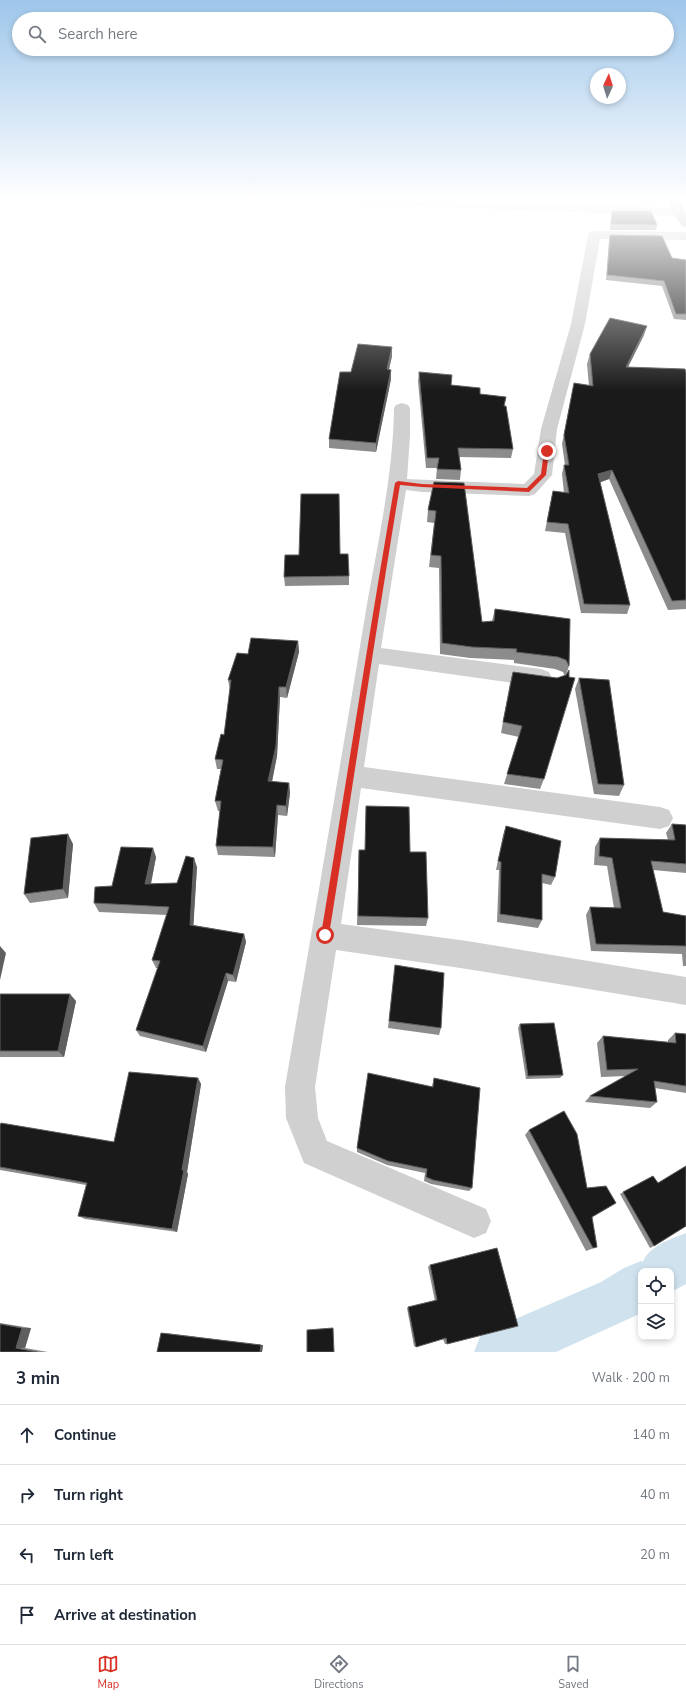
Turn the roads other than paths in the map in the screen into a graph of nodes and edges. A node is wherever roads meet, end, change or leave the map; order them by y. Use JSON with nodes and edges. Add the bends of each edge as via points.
{"nodes":[{"id":1,"x":589,"y":264,"type":"edge"},
{"id":2,"x":402,"y":408,"type":"dead end"},
{"id":3,"x":398,"y":483,"type":"junction"},
{"id":4,"x":370,"y":655,"type":"junction"},
{"id":5,"x":554,"y":679,"type":"edge"},
{"id":6,"x":351,"y":776,"type":"junction"},
{"id":7,"x":660,"y":818,"type":"dead end"},
{"id":8,"x":325,"y":935,"type":"junction"},
{"id":9,"x":686,"y":991,"type":"edge"},
{"id":10,"x":474,"y":1220,"type":"dead end"}],
"edges":[{"from":1,"to":3,"type":"street","via":[[578,324],[549,429],[543,475],[529,490]]},
{"from":2,"to":3,"type":"street"},
{"from":3,"to":4,"type":"street"},
{"from":4,"to":5,"type":"street"},
{"from":4,"to":6,"type":"street"},
{"from":6,"to":7,"type":"street"},
{"from":6,"to":8,"type":"street"},
{"from":8,"to":9,"type":"street","via":[[491,958]]},
{"from":8,"to":10,"type":"street","via":[[300,1087],[302,1118],[315,1152]]}]}
